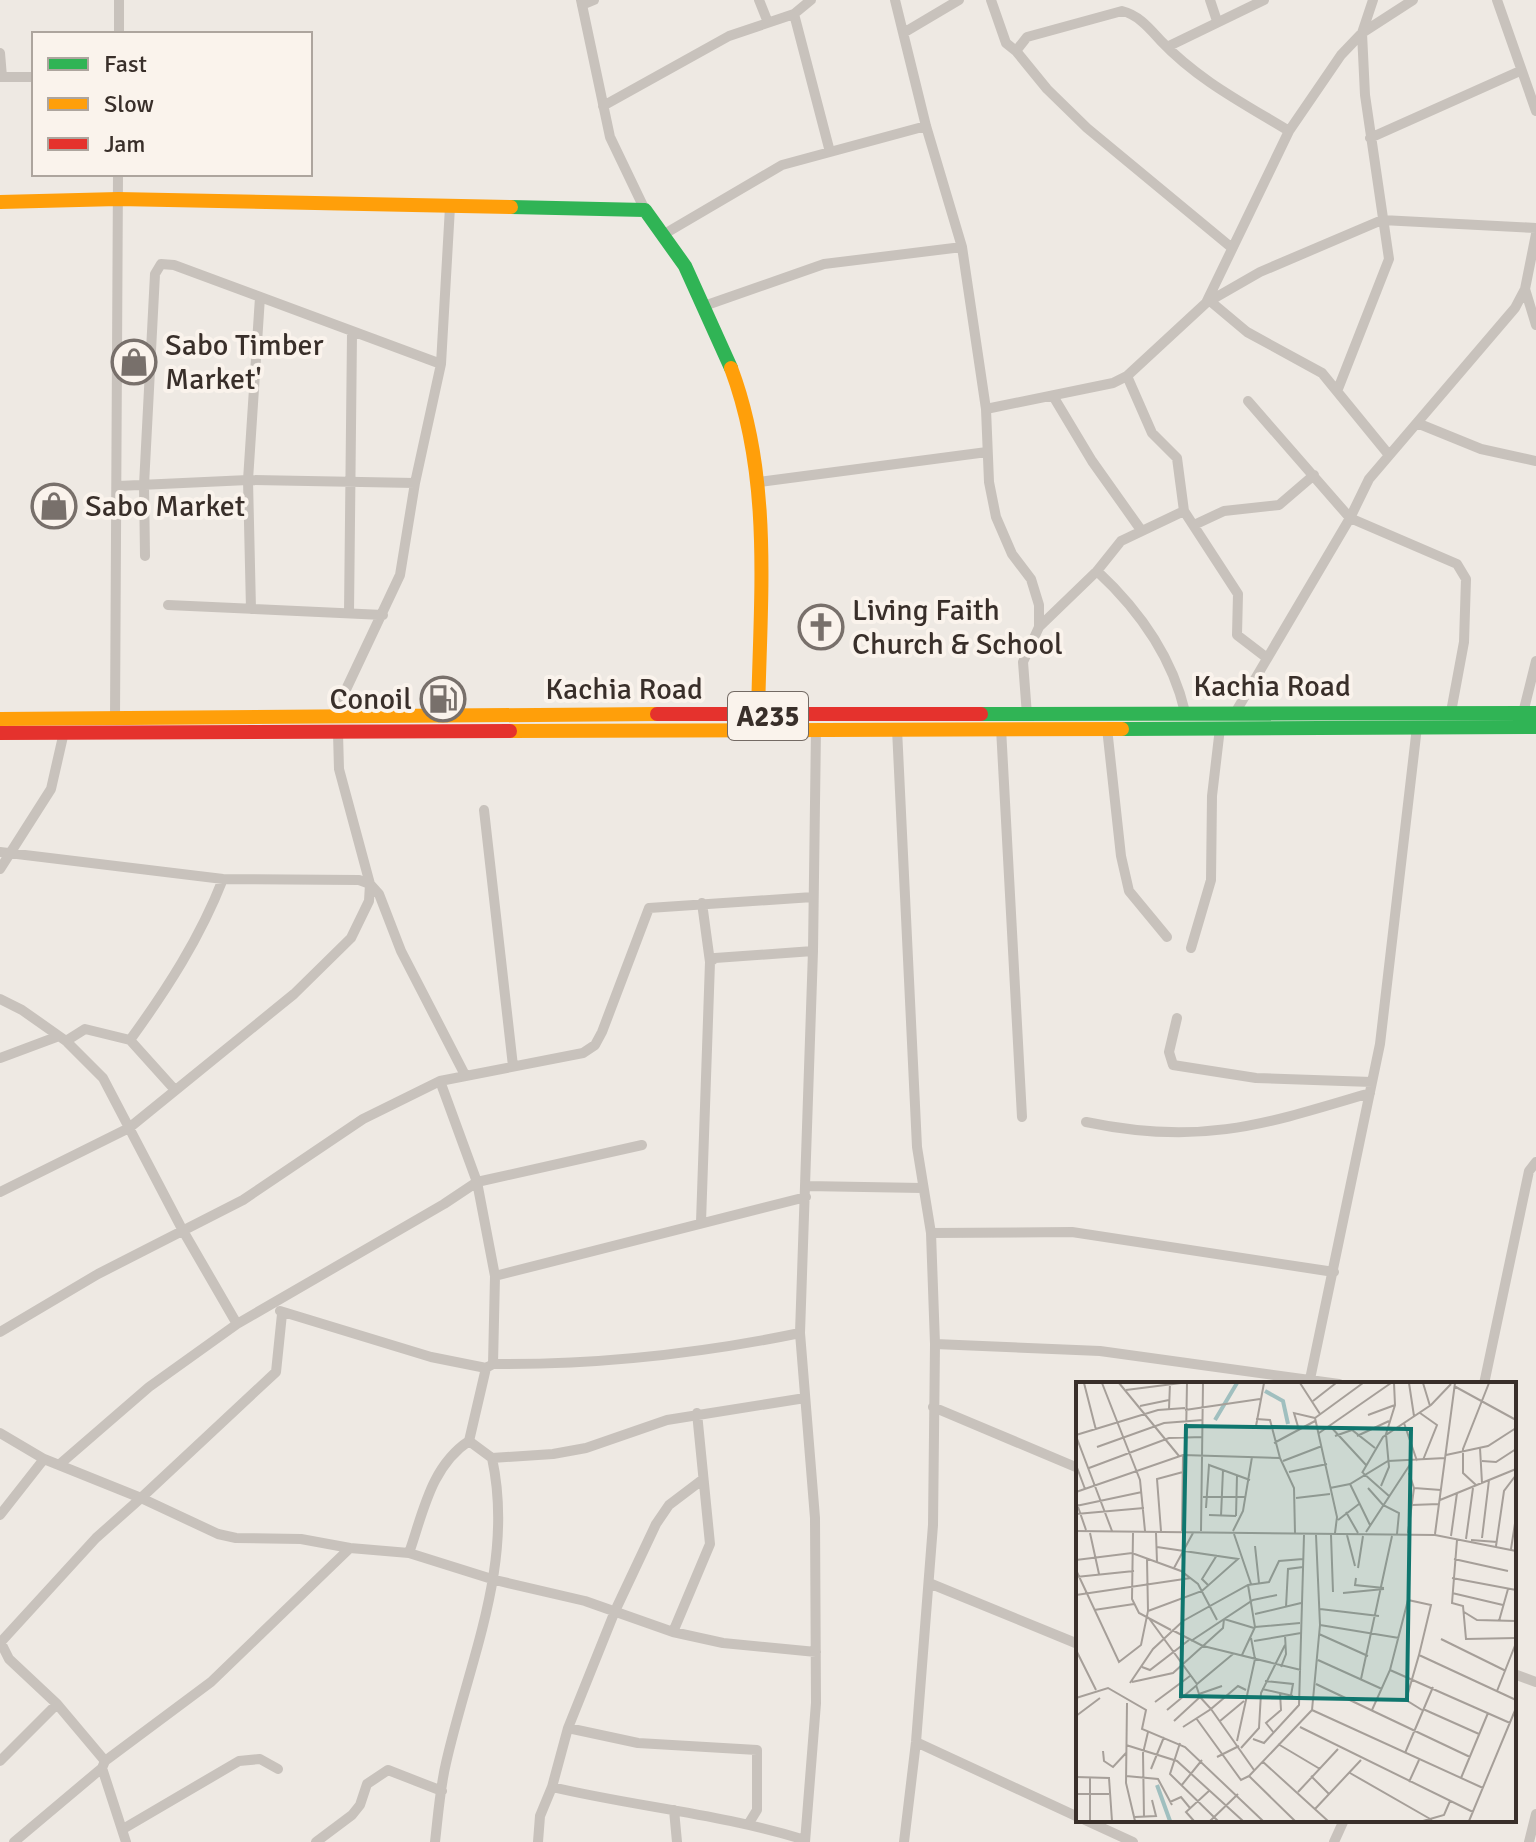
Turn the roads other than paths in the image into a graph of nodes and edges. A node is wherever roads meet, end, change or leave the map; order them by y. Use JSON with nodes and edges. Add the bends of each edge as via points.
{"nodes":[{"id":1,"x":119,"y":0,"type":"edge"},
{"id":2,"x":594,"y":0,"type":"edge"},
{"id":3,"x":759,"y":0,"type":"edge"},
{"id":4,"x":811,"y":0,"type":"edge"},
{"id":5,"x":895,"y":0,"type":"edge"},
{"id":6,"x":959,"y":0,"type":"edge"},
{"id":7,"x":991,"y":0,"type":"edge"},
{"id":8,"x":1210,"y":0,"type":"edge"},
{"id":9,"x":1264,"y":0,"type":"edge"},
{"id":10,"x":1373,"y":0,"type":"edge"},
{"id":11,"x":1413,"y":0,"type":"edge"},
{"id":12,"x":1497,"y":0,"type":"edge"},
{"id":13,"x":581,"y":3,"type":"edge"},
{"id":14,"x":794,"y":14,"type":"junction"},
{"id":15,"x":767,"y":20,"type":"junction"},
{"id":16,"x":1217,"y":21,"type":"junction"},
{"id":17,"x":119,"y":32,"type":"edge"},
{"id":18,"x":905,"y":32,"type":"junction"},
{"id":19,"x":1362,"y":33,"type":"junction"},
{"id":20,"x":1167,"y":47,"type":"junction"},
{"id":21,"x":1016,"y":51,"type":"junction"},
{"id":22,"x":0,"y":53,"type":"edge"},
{"id":23,"x":1520,"y":71,"type":"junction"},
{"id":24,"x":1,"y":77,"type":"edge"},
{"id":25,"x":32,"y":77,"type":"edge"},
{"id":26,"x":603,"y":106,"type":"junction"},
{"id":27,"x":1536,"y":111,"type":"edge"},
{"id":28,"x":926,"y":126,"type":"junction"},
{"id":29,"x":1289,"y":131,"type":"junction"},
{"id":30,"x":1370,"y":138,"type":"junction"},
{"id":31,"x":830,"y":152,"type":"junction"},
{"id":32,"x":118,"y":176,"type":"edge"},
{"id":33,"x":118,"y":199,"type":"junction"},
{"id":34,"x":0,"y":202,"type":"edge"},
{"id":35,"x":450,"y":207,"type":"junction"},
{"id":36,"x":645,"y":210,"type":"junction"},
{"id":37,"x":1382,"y":220,"type":"junction"},
{"id":38,"x":1536,"y":228,"type":"edge"},
{"id":39,"x":666,"y":233,"type":"junction"},
{"id":40,"x":1536,"y":234,"type":"edge"},
{"id":41,"x":962,"y":247,"type":"junction"},
{"id":42,"x":1232,"y":248,"type":"junction"},
{"id":43,"x":1525,"y":289,"type":"junction"},
{"id":44,"x":260,"y":297,"type":"junction"},
{"id":45,"x":1208,"y":302,"type":"junction"},
{"id":46,"x":704,"y":306,"type":"junction"},
{"id":47,"x":1536,"y":325,"type":"edge"},
{"id":48,"x":352,"y":334,"type":"junction"},
{"id":49,"x":441,"y":364,"type":"junction"},
{"id":50,"x":1127,"y":376,"type":"junction"},
{"id":51,"x":1338,"y":389,"type":"junction"},
{"id":52,"x":1053,"y":396,"type":"junction"},
{"id":53,"x":1248,"y":401,"type":"dead end"},
{"id":54,"x":986,"y":409,"type":"junction"},
{"id":55,"x":1417,"y":423,"type":"junction"},
{"id":56,"x":987,"y":452,"type":"junction"},
{"id":57,"x":1389,"y":455,"type":"junction"},
{"id":58,"x":1536,"y":461,"type":"edge"},
{"id":59,"x":1314,"y":475,"type":"junction"},
{"id":60,"x":248,"y":480,"type":"junction"},
{"id":61,"x":348,"y":482,"type":"junction"},
{"id":62,"x":759,"y":482,"type":"junction"},
{"id":63,"x":415,"y":483,"type":"junction"},
{"id":64,"x":144,"y":485,"type":"junction"},
{"id":65,"x":118,"y":486,"type":"junction"},
{"id":66,"x":1184,"y":511,"type":"junction"},
{"id":67,"x":1350,"y":518,"type":"junction"},
{"id":68,"x":1194,"y":525,"type":"junction"},
{"id":69,"x":1141,"y":530,"type":"junction"},
{"id":70,"x":145,"y":556,"type":"dead end"},
{"id":71,"x":1097,"y":571,"type":"junction"},
{"id":72,"x":168,"y":605,"type":"dead end"},
{"id":73,"x":251,"y":609,"type":"junction"},
{"id":74,"x":349,"y":613,"type":"junction"},
{"id":75,"x":383,"y":615,"type":"junction"},
{"id":76,"x":1039,"y":627,"type":"junction"},
{"id":77,"x":1267,"y":658,"type":"junction"},
{"id":78,"x":1536,"y":661,"type":"edge"},
{"id":79,"x":1185,"y":712,"type":"junction"},
{"id":80,"x":1451,"y":712,"type":"junction"},
{"id":81,"x":1235,"y":713,"type":"junction"},
{"id":82,"x":1529,"y":713,"type":"edge"},
{"id":83,"x":1027,"y":715,"type":"junction"},
{"id":84,"x":758,"y":716,"type":"junction"},
{"id":85,"x":0,"y":719,"type":"edge"},
{"id":86,"x":115,"y":719,"type":"junction"},
{"id":87,"x":332,"y":719,"type":"junction"},
{"id":88,"x":371,"y":726,"type":"junction"},
{"id":89,"x":1417,"y":727,"type":"junction"},
{"id":90,"x":1536,"y":727,"type":"edge"},
{"id":91,"x":1001,"y":728,"type":"junction"},
{"id":92,"x":1107,"y":728,"type":"junction"},
{"id":93,"x":1220,"y":728,"type":"junction"},
{"id":94,"x":816,"y":729,"type":"junction"},
{"id":95,"x":897,"y":729,"type":"junction"},
{"id":96,"x":64,"y":732,"type":"junction"},
{"id":97,"x":0,"y":733,"type":"edge"},
{"id":98,"x":338,"y":733,"type":"junction"},
{"id":99,"x":484,"y":810,"type":"dead end"},
{"id":100,"x":5,"y":853,"type":"edge"},
{"id":101,"x":0,"y":869,"type":"edge"},
{"id":102,"x":223,"y":879,"type":"junction"},
{"id":103,"x":370,"y":884,"type":"junction"},
{"id":104,"x":813,"y":897,"type":"junction"},
{"id":105,"x":702,"y":903,"type":"junction"},
{"id":106,"x":1167,"y":937,"type":"dead end"},
{"id":107,"x":1191,"y":948,"type":"dead end"},
{"id":108,"x":813,"y":951,"type":"junction"},
{"id":109,"x":710,"y":962,"type":"junction"},
{"id":110,"x":0,"y":999,"type":"edge"},
{"id":111,"x":1177,"y":1018,"type":"dead end"},
{"id":112,"x":62,"y":1038,"type":"junction"},
{"id":113,"x":130,"y":1040,"type":"junction"},
{"id":114,"x":0,"y":1058,"type":"edge"},
{"id":115,"x":513,"y":1066,"type":"junction"},
{"id":116,"x":465,"y":1075,"type":"junction"},
{"id":117,"x":440,"y":1081,"type":"junction"},
{"id":118,"x":1371,"y":1087,"type":"junction"},
{"id":119,"x":175,"y":1090,"type":"junction"},
{"id":120,"x":1022,"y":1117,"type":"dead end"},
{"id":121,"x":1086,"y":1122,"type":"dead end"},
{"id":122,"x":129,"y":1128,"type":"junction"},
{"id":123,"x":642,"y":1145,"type":"dead end"},
{"id":124,"x":1536,"y":1162,"type":"edge"},
{"id":125,"x":477,"y":1182,"type":"junction"},
{"id":126,"x":922,"y":1188,"type":"junction"},
{"id":127,"x":806,"y":1191,"type":"junction"},
{"id":128,"x":0,"y":1192,"type":"edge"},
{"id":129,"x":701,"y":1222,"type":"junction"},
{"id":130,"x":182,"y":1229,"type":"junction"},
{"id":131,"x":931,"y":1233,"type":"junction"},
{"id":132,"x":1334,"y":1272,"type":"junction"},
{"id":133,"x":495,"y":1276,"type":"junction"},
{"id":134,"x":278,"y":1309,"type":"junction"},
{"id":135,"x":237,"y":1324,"type":"junction"},
{"id":136,"x":0,"y":1332,"type":"edge"},
{"id":137,"x":800,"y":1333,"type":"junction"},
{"id":138,"x":935,"y":1344,"type":"junction"},
{"id":139,"x":489,"y":1366,"type":"junction"},
{"id":140,"x":1310,"y":1381,"type":"edge"},
{"id":141,"x":1484,"y":1382,"type":"edge"},
{"id":142,"x":805,"y":1398,"type":"junction"},
{"id":143,"x":933,"y":1407,"type":"junction"},
{"id":144,"x":697,"y":1413,"type":"junction"},
{"id":145,"x":0,"y":1433,"type":"edge"},
{"id":146,"x":469,"y":1441,"type":"junction"},
{"id":147,"x":492,"y":1458,"type":"junction"},
{"id":148,"x":44,"y":1459,"type":"junction"},
{"id":149,"x":60,"y":1464,"type":"junction"},
{"id":150,"x":1076,"y":1467,"type":"edge"},
{"id":151,"x":702,"y":1480,"type":"junction"},
{"id":152,"x":141,"y":1498,"type":"junction"},
{"id":153,"x":0,"y":1515,"type":"edge"},
{"id":154,"x":350,"y":1548,"type":"junction"},
{"id":155,"x":409,"y":1553,"type":"junction"},
{"id":156,"x":495,"y":1580,"type":"junction"},
{"id":157,"x":929,"y":1583,"type":"junction"},
{"id":158,"x":615,"y":1611,"type":"junction"},
{"id":159,"x":673,"y":1632,"type":"junction"},
{"id":160,"x":0,"y":1642,"type":"edge"},
{"id":161,"x":1076,"y":1643,"type":"edge"},
{"id":162,"x":816,"y":1652,"type":"junction"},
{"id":163,"x":1516,"y":1675,"type":"edge"},
{"id":164,"x":1536,"y":1682,"type":"edge"},
{"id":165,"x":57,"y":1704,"type":"junction"},
{"id":166,"x":568,"y":1728,"type":"junction"},
{"id":167,"x":916,"y":1742,"type":"junction"},
{"id":168,"x":0,"y":1761,"type":"edge"},
{"id":169,"x":104,"y":1765,"type":"junction"},
{"id":170,"x":278,"y":1769,"type":"dead end"},
{"id":171,"x":552,"y":1787,"type":"junction"},
{"id":172,"x":442,"y":1791,"type":"junction"},
{"id":173,"x":674,"y":1810,"type":"junction"},
{"id":174,"x":1536,"y":1814,"type":"edge"},
{"id":175,"x":1076,"y":1816,"type":"edge"},
{"id":176,"x":1089,"y":1822,"type":"edge"},
{"id":177,"x":1343,"y":1822,"type":"edge"},
{"id":178,"x":749,"y":1823,"type":"junction"},
{"id":179,"x":123,"y":1829,"type":"junction"},
{"id":180,"x":805,"y":1841,"type":"edge"},
{"id":181,"x":14,"y":1842,"type":"edge"},
{"id":182,"x":126,"y":1842,"type":"edge"},
{"id":183,"x":316,"y":1842,"type":"edge"},
{"id":184,"x":435,"y":1842,"type":"edge"},
{"id":185,"x":538,"y":1842,"type":"edge"},
{"id":186,"x":677,"y":1842,"type":"edge"},
{"id":187,"x":904,"y":1842,"type":"edge"},
{"id":188,"x":1133,"y":1842,"type":"edge"},
{"id":189,"x":1334,"y":1842,"type":"edge"},
{"id":190,"x":1529,"y":1842,"type":"edge"}],
"edges":[{"from":1,"to":17,"type":"street"},
{"from":2,"to":13,"type":"street"},
{"from":3,"to":15,"type":"street"},
{"from":4,"to":14,"type":"street"},
{"from":5,"to":18,"type":"street"},
{"from":6,"to":18,"type":"street"},
{"from":7,"to":21,"type":"street","via":[[1006,43]]},
{"from":8,"to":16,"type":"street"},
{"from":9,"to":16,"type":"street"},
{"from":10,"to":19,"type":"street"},
{"from":11,"to":19,"type":"street"},
{"from":12,"to":23,"type":"street"},
{"from":13,"to":26,"type":"street"},
{"from":14,"to":15,"type":"street"},
{"from":14,"to":31,"type":"street"},
{"from":15,"to":26,"type":"street"},
{"from":16,"to":20,"type":"street"},
{"from":18,"to":28,"type":"street"},
{"from":19,"to":29,"type":"street"},
{"from":19,"to":30,"type":"street"},
{"from":20,"to":21,"type":"street","via":[[1141,20],[1122,11],[1027,37]]},
{"from":20,"to":29,"type":"street","via":[[1194,74]]},
{"from":21,"to":42,"type":"street","via":[[1087,128]]},
{"from":22,"to":24,"type":"street"},
{"from":23,"to":27,"type":"street"},
{"from":23,"to":30,"type":"street"},
{"from":24,"to":25,"type":"street"},
{"from":26,"to":36,"type":"street","via":[[610,137]]},
{"from":28,"to":31,"type":"street"},
{"from":28,"to":41,"type":"street"},
{"from":29,"to":42,"type":"street"},
{"from":30,"to":37,"type":"street"},
{"from":31,"to":39,"type":"street","via":[[782,165]]},
{"from":32,"to":33,"type":"street"},
{"from":33,"to":34,"type":"main road"},
{"from":33,"to":35,"type":"main road"},
{"from":33,"to":65,"type":"street"},
{"from":35,"to":36,"type":"main road"},
{"from":35,"to":49,"type":"street"},
{"from":36,"to":39,"type":"main road"},
{"from":37,"to":38,"type":"street"},
{"from":37,"to":45,"type":"street","via":[[1260,272]]},
{"from":37,"to":51,"type":"street","via":[[1389,259]]},
{"from":39,"to":46,"type":"main road"},
{"from":40,"to":43,"type":"street"},
{"from":41,"to":46,"type":"street","via":[[824,264]]},
{"from":41,"to":54,"type":"street"},
{"from":42,"to":45,"type":"street"},
{"from":43,"to":47,"type":"street"},
{"from":43,"to":55,"type":"street","via":[[1515,308]]},
{"from":44,"to":48,"type":"street"},
{"from":44,"to":60,"type":"street"},
{"from":44,"to":64,"type":"street","via":[[174,265],[157,267]]},
{"from":45,"to":50,"type":"street"},
{"from":45,"to":51,"type":"street"},
{"from":46,"to":62,"type":"main road","via":[[743,410]]},
{"from":48,"to":49,"type":"street"},
{"from":48,"to":61,"type":"street"},
{"from":49,"to":63,"type":"street"},
{"from":50,"to":52,"type":"street"},
{"from":50,"to":66,"type":"street","via":[[1152,433],[1177,458]]},
{"from":51,"to":57,"type":"street"},
{"from":52,"to":54,"type":"street"},
{"from":52,"to":69,"type":"street"},
{"from":53,"to":59,"type":"street"},
{"from":54,"to":56,"type":"street"},
{"from":55,"to":57,"type":"street"},
{"from":55,"to":58,"type":"street","via":[[1481,449]]},
{"from":56,"to":62,"type":"street"},
{"from":56,"to":76,"type":"street","via":[[996,517],[1012,554],[1031,579]]},
{"from":57,"to":67,"type":"street","via":[[1363,488]]},
{"from":59,"to":67,"type":"street"},
{"from":59,"to":68,"type":"street","via":[[1279,505],[1224,511]]},
{"from":60,"to":61,"type":"street"},
{"from":60,"to":64,"type":"street"},
{"from":60,"to":73,"type":"street"},
{"from":61,"to":63,"type":"street"},
{"from":61,"to":74,"type":"street"},
{"from":62,"to":84,"type":"main road"},
{"from":63,"to":75,"type":"street","via":[[400,575]]},
{"from":64,"to":65,"type":"street"},
{"from":64,"to":70,"type":"street"},
{"from":65,"to":86,"type":"street"},
{"from":66,"to":68,"type":"street"},
{"from":66,"to":69,"type":"street"},
{"from":67,"to":77,"type":"street"},
{"from":67,"to":80,"type":"street","via":[[1464,570],[1464,642]]},
{"from":68,"to":77,"type":"street","via":[[1238,594],[1237,635]]},
{"from":69,"to":71,"type":"street","via":[[1112,549]]},
{"from":71,"to":76,"type":"street"},
{"from":71,"to":79,"type":"street","via":[[1148,627]]},
{"from":72,"to":73,"type":"street"},
{"from":73,"to":74,"type":"street"},
{"from":74,"to":75,"type":"street"},
{"from":75,"to":87,"type":"street"},
{"from":76,"to":83,"type":"street","via":[[1023,662]]},
{"from":77,"to":81,"type":"street"},
{"from":78,"to":82,"type":"street"},
{"from":79,"to":81,"type":"main road","name":"Kachia Road","number":"A235"},
{"from":79,"to":83,"type":"main road","name":"Kachia Road","number":"A235"},
{"from":80,"to":81,"type":"main road","name":"Kachia Road","number":"A235"},
{"from":80,"to":82,"type":"main road","name":"Kachia Road","number":"A235"},
{"from":83,"to":84,"type":"main road","name":"Kachia Road","number":"A235"},
{"from":84,"to":88,"type":"main road","name":"Kachia Road","number":"A235","via":[[480,714]]},
{"from":85,"to":86,"type":"main road","name":"Kachia Road","number":"A235"},
{"from":86,"to":87,"type":"main road","name":"Kachia Road","number":"A235"},
{"from":87,"to":88,"type":"main road","name":"Kachia Road","number":"A235"},
{"from":88,"to":94,"type":"main road","name":"Kachia Road","number":"A235"},
{"from":88,"to":98,"type":"main road","name":"Kachia Road","number":"A235"},
{"from":89,"to":90,"type":"main road","name":"Kachia Road","number":"A235"},
{"from":89,"to":93,"type":"main road","name":"Kachia Road","number":"A235"},
{"from":89,"to":118,"type":"street"},
{"from":91,"to":92,"type":"main road","name":"Kachia Road","number":"A235"},
{"from":91,"to":95,"type":"main road","name":"Kachia Road","number":"A235"},
{"from":91,"to":120,"type":"street"},
{"from":92,"to":93,"type":"main road","name":"Kachia Road","number":"A235"},
{"from":92,"to":106,"type":"street","via":[[1129,891]]},
{"from":93,"to":107,"type":"street","via":[[1211,880]]},
{"from":94,"to":95,"type":"main road","name":"Kachia Road","number":"A235"},
{"from":94,"to":104,"type":"street"},
{"from":95,"to":126,"type":"street"},
{"from":96,"to":97,"type":"main road","name":"Kachia Road","number":"A235"},
{"from":96,"to":98,"type":"main road","name":"Kachia Road","number":"A235"},
{"from":96,"to":100,"type":"street","via":[[51,789]]},
{"from":98,"to":103,"type":"street","via":[[339,769]]},
{"from":99,"to":115,"type":"street"},
{"from":100,"to":101,"type":"street"},
{"from":100,"to":102,"type":"street"},
{"from":102,"to":103,"type":"street"},
{"from":102,"to":113,"type":"street","via":[[175,976]]},
{"from":103,"to":116,"type":"street"},
{"from":103,"to":119,"type":"street","via":[[369,901],[351,938],[294,994]]},
{"from":104,"to":105,"type":"street"},
{"from":104,"to":108,"type":"street"},
{"from":105,"to":109,"type":"street"},
{"from":105,"to":115,"type":"street","via":[[649,908],[595,1045],[583,1053]]},
{"from":108,"to":109,"type":"street"},
{"from":108,"to":127,"type":"street"},
{"from":109,"to":129,"type":"street"},
{"from":110,"to":112,"type":"street"},
{"from":111,"to":118,"type":"street","via":[[1169,1052],[1173,1065]]},
{"from":112,"to":113,"type":"street","via":[[85,1029]]},
{"from":112,"to":114,"type":"street"},
{"from":112,"to":122,"type":"street","via":[[103,1078]]},
{"from":113,"to":119,"type":"street"},
{"from":115,"to":116,"type":"street"},
{"from":116,"to":117,"type":"street"},
{"from":117,"to":125,"type":"street"},
{"from":117,"to":130,"type":"street","via":[[363,1119],[243,1200]]},
{"from":118,"to":121,"type":"street","via":[[1244,1129],[1187,1134]]},
{"from":118,"to":132,"type":"street"},
{"from":119,"to":122,"type":"street"},
{"from":122,"to":128,"type":"street"},
{"from":122,"to":130,"type":"street"},
{"from":123,"to":125,"type":"street"},
{"from":124,"to":141,"type":"street","via":[[1529,1171]]},
{"from":125,"to":133,"type":"street"},
{"from":125,"to":134,"type":"street"},
{"from":126,"to":127,"type":"street"},
{"from":126,"to":131,"type":"street"},
{"from":127,"to":129,"type":"street"},
{"from":127,"to":137,"type":"street"},
{"from":129,"to":133,"type":"street"},
{"from":130,"to":135,"type":"street"},
{"from":130,"to":136,"type":"street"},
{"from":131,"to":132,"type":"street","via":[[1072,1232]]},
{"from":131,"to":138,"type":"street"},
{"from":132,"to":140,"type":"street"},
{"from":133,"to":139,"type":"street"},
{"from":134,"to":135,"type":"street"},
{"from":134,"to":139,"type":"street","via":[[431,1357]]},
{"from":134,"to":152,"type":"street","via":[[276,1372]]},
{"from":135,"to":149,"type":"street","via":[[149,1387]]},
{"from":137,"to":139,"type":"street","via":[[656,1358]]},
{"from":137,"to":142,"type":"street"},
{"from":138,"to":140,"type":"street","via":[[1100,1351]]},
{"from":138,"to":143,"type":"street"},
{"from":139,"to":146,"type":"street"},
{"from":142,"to":144,"type":"street"},
{"from":142,"to":162,"type":"street","via":[[815,1518]]},
{"from":143,"to":150,"type":"street"},
{"from":143,"to":157,"type":"street"},
{"from":144,"to":147,"type":"street","via":[[586,1448]]},
{"from":144,"to":151,"type":"street"},
{"from":145,"to":148,"type":"street"},
{"from":146,"to":147,"type":"street"},
{"from":146,"to":155,"type":"street","via":[[432,1484]]},
{"from":147,"to":156,"type":"street","via":[[500,1515]]},
{"from":148,"to":149,"type":"street"},
{"from":148,"to":153,"type":"street"},
{"from":149,"to":152,"type":"street"},
{"from":151,"to":158,"type":"street","via":[[669,1505],[656,1524]]},
{"from":151,"to":159,"type":"street","via":[[710,1544]]},
{"from":152,"to":154,"type":"street","via":[[218,1534]]},
{"from":152,"to":160,"type":"street","via":[[96,1538]]},
{"from":154,"to":155,"type":"street"},
{"from":154,"to":169,"type":"street","via":[[211,1682]]},
{"from":155,"to":156,"type":"street"},
{"from":156,"to":158,"type":"street"},
{"from":156,"to":172,"type":"street"},
{"from":157,"to":161,"type":"street"},
{"from":157,"to":167,"type":"street"},
{"from":158,"to":159,"type":"street"},
{"from":158,"to":166,"type":"street"},
{"from":159,"to":162,"type":"street"},
{"from":160,"to":165,"type":"street","via":[[9,1659]]},
{"from":162,"to":180,"type":"street"},
{"from":163,"to":164,"type":"street"},
{"from":165,"to":168,"type":"street"},
{"from":165,"to":169,"type":"street"},
{"from":166,"to":171,"type":"street"},
{"from":166,"to":178,"type":"street","via":[[638,1743],[757,1750],[757,1810]]},
{"from":167,"to":175,"type":"street"},
{"from":167,"to":187,"type":"street"},
{"from":169,"to":179,"type":"street"},
{"from":169,"to":181,"type":"street"},
{"from":170,"to":179,"type":"street","via":[[260,1759],[239,1761]]},
{"from":171,"to":173,"type":"street"},
{"from":171,"to":185,"type":"street","via":[[540,1816]]},
{"from":172,"to":183,"type":"street","via":[[388,1770],[367,1784],[352,1815]]},
{"from":172,"to":184,"type":"street"},
{"from":173,"to":178,"type":"street"},
{"from":173,"to":186,"type":"street"},
{"from":174,"to":190,"type":"street"},
{"from":176,"to":188,"type":"street"},
{"from":177,"to":189,"type":"street"},
{"from":178,"to":180,"type":"street"},
{"from":179,"to":182,"type":"street"}]}
